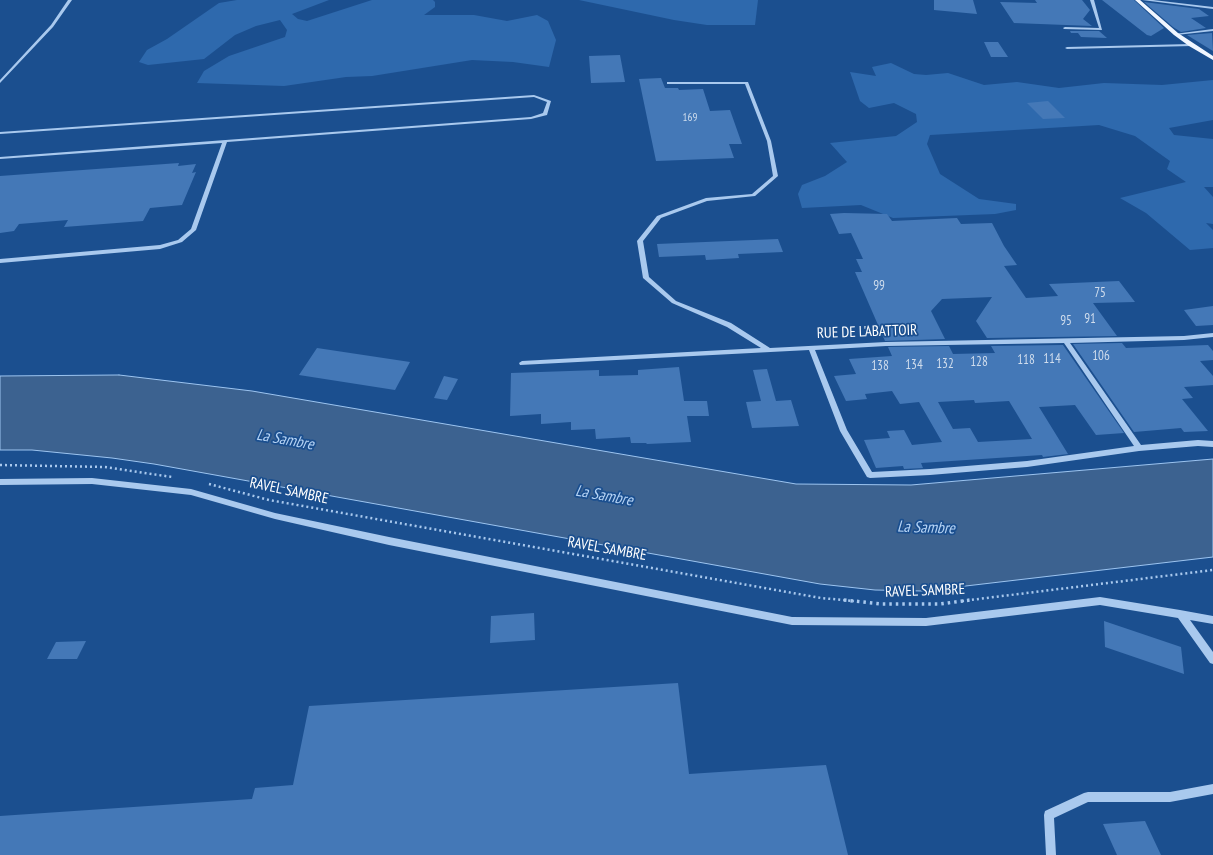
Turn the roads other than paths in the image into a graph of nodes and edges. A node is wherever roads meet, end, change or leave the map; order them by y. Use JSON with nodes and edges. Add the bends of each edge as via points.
{"nodes":[{"id":1,"x":70,"y":0,"type":"edge"},
{"id":2,"x":1092,"y":0,"type":"edge"},
{"id":3,"x":1137,"y":0,"type":"edge"},
{"id":4,"x":1144,"y":0,"type":"edge"},
{"id":5,"x":1213,"y":8,"type":"edge"},
{"id":6,"x":1066,"y":28,"type":"dead end"},
{"id":7,"x":1213,"y":30,"type":"edge"},
{"id":8,"x":1176,"y":34,"type":"junction"},
{"id":9,"x":1191,"y":46,"type":"junction"},
{"id":10,"x":1067,"y":48,"type":"dead end"},
{"id":11,"x":1213,"y":58,"type":"edge"},
{"id":12,"x":0,"y":82,"type":"edge"},
{"id":13,"x":668,"y":83,"type":"dead end"},
{"id":14,"x":0,"y":133,"type":"edge"},
{"id":15,"x":225,"y":141,"type":"junction"},
{"id":16,"x":0,"y":158,"type":"edge"},
{"id":17,"x":0,"y":261,"type":"edge"},
{"id":18,"x":1213,"y":335,"type":"edge"},
{"id":19,"x":1065,"y":340,"type":"junction"},
{"id":20,"x":811,"y":348,"type":"junction"},
{"id":21,"x":770,"y":350,"type":"junction"},
{"id":22,"x":522,"y":363,"type":"dead end"},
{"id":23,"x":1213,"y":444,"type":"edge"},
{"id":24,"x":1139,"y":448,"type":"junction"},
{"id":25,"x":0,"y":482,"type":"edge"},
{"id":26,"x":1180,"y":614,"type":"junction"},
{"id":27,"x":1213,"y":620,"type":"edge"},
{"id":28,"x":1213,"y":660,"type":"edge"},
{"id":29,"x":1213,"y":789,"type":"edge"},
{"id":30,"x":1051,"y":855,"type":"edge"}],
"edges":[{"from":1,"to":12,"type":"street","via":[[52,26]]},
{"from":2,"to":6,"type":"street","via":[[1101,30]]},
{"from":3,"to":8,"type":"main road"},
{"from":4,"to":5,"type":"street"},
{"from":7,"to":8,"type":"street"},
{"from":8,"to":9,"type":"main road"},
{"from":9,"to":10,"type":"street"},
{"from":9,"to":11,"type":"main road"},
{"from":13,"to":21,"type":"street","via":[[748,83],[769,141],[776,176],[753,195],[706,200],[659,217],[640,241],[646,278],[674,302],[729,324]]},
{"from":14,"to":15,"type":"street","via":[[534,96],[548,101],[545,114],[531,118]]},
{"from":15,"to":16,"type":"street"},
{"from":15,"to":17,"type":"street","via":[[193,230],[180,241],[160,247]]},
{"from":18,"to":19,"type":"street","name":"RUE DE L'ABATTOIR","via":[[1184,338]]},
{"from":19,"to":20,"type":"street","name":"RUE DE L'ABATTOIR"},
{"from":19,"to":24,"type":"street"},
{"from":20,"to":21,"type":"street","name":"RUE DE L'ABATTOIR"},
{"from":20,"to":24,"type":"street","via":[[844,430],[870,475],[1028,464]]},
{"from":21,"to":22,"type":"street","name":"RUE DE L'ABATTOIR"},
{"from":23,"to":24,"type":"street"},
{"from":25,"to":26,"type":"street","via":[[92,481],[191,492],[275,516],[381,540],[792,621],[926,622],[1100,601]]},
{"from":26,"to":27,"type":"street"},
{"from":26,"to":28,"type":"street"},
{"from":29,"to":30,"type":"street","via":[[1170,797],[1088,797],[1048,814]]}]}
